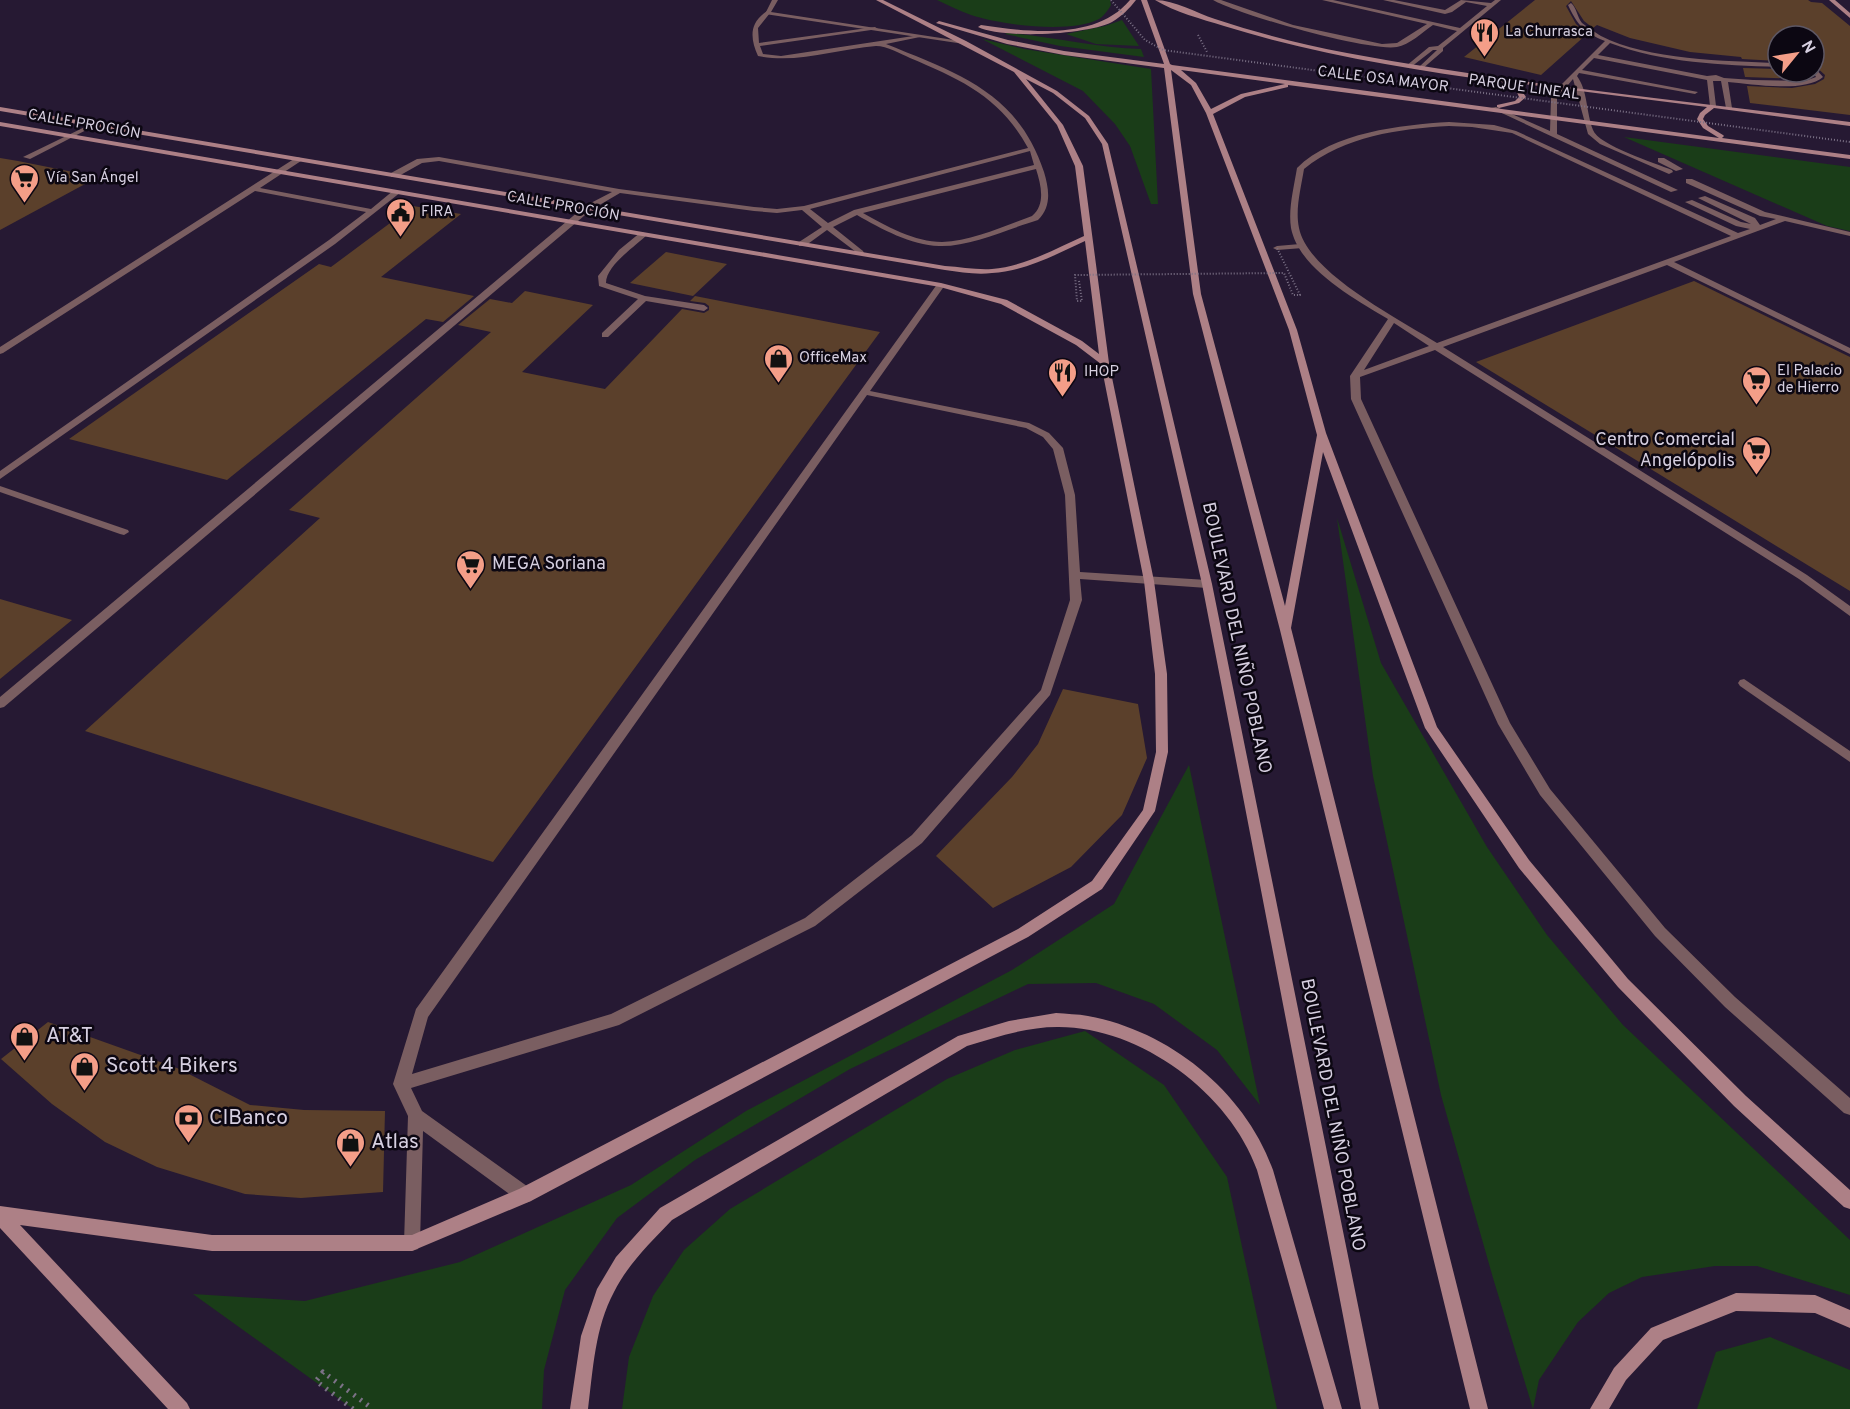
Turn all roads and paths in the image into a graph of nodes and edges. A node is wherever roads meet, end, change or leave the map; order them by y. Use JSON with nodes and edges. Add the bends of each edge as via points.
{"nodes":[{"id":1,"x":775,"y":0,"type":"edge"},
{"id":2,"x":879,"y":0,"type":"edge"},
{"id":3,"x":1111,"y":0,"type":"edge"},
{"id":4,"x":1133,"y":0,"type":"edge"},
{"id":5,"x":1144,"y":0,"type":"edge"},
{"id":6,"x":1158,"y":0,"type":"edge"},
{"id":7,"x":1216,"y":0,"type":"edge"},
{"id":8,"x":1325,"y":0,"type":"edge"},
{"id":9,"x":1386,"y":0,"type":"edge"},
{"id":10,"x":1465,"y":0,"type":"edge"},
{"id":11,"x":1498,"y":0,"type":"edge"},
{"id":12,"x":1831,"y":2,"type":"edge"},
{"id":13,"x":1491,"y":5,"type":"junction"},
{"id":14,"x":1571,"y":5,"type":"dead end"},
{"id":15,"x":1328,"y":8,"type":"dead end"},
{"id":16,"x":767,"y":13,"type":"junction"},
{"id":17,"x":1850,"y":16,"type":"edge"},
{"id":18,"x":915,"y":17,"type":"junction"},
{"id":19,"x":1433,"y":23,"type":"junction"},
{"id":20,"x":1425,"y":28,"type":"junction"},
{"id":21,"x":875,"y":29,"type":"junction"},
{"id":22,"x":1462,"y":30,"type":"junction"},
{"id":23,"x":918,"y":36,"type":"junction"},
{"id":24,"x":1609,"y":40,"type":"junction"},
{"id":25,"x":964,"y":42,"type":"junction"},
{"id":26,"x":880,"y":44,"type":"junction"},
{"id":27,"x":757,"y":45,"type":"junction"},
{"id":28,"x":1439,"y":48,"type":"junction"},
{"id":29,"x":1594,"y":56,"type":"junction"},
{"id":30,"x":1708,"y":63,"type":"junction"},
{"id":31,"x":1167,"y":65,"type":"junction"},
{"id":32,"x":1766,"y":65,"type":"edge"},
{"id":33,"x":1409,"y":66,"type":"junction"},
{"id":34,"x":1421,"y":68,"type":"junction"},
{"id":35,"x":1015,"y":69,"type":"junction"},
{"id":36,"x":1579,"y":70,"type":"junction"},
{"id":37,"x":1718,"y":76,"type":"junction"},
{"id":38,"x":1485,"y":77,"type":"junction"},
{"id":39,"x":1575,"y":77,"type":"junction"},
{"id":40,"x":1689,"y":77,"type":"junction"},
{"id":41,"x":1710,"y":80,"type":"junction"},
{"id":42,"x":1725,"y":81,"type":"junction"},
{"id":43,"x":1766,"y":82,"type":"edge"},
{"id":44,"x":1303,"y":83,"type":"junction"},
{"id":45,"x":1563,"y":87,"type":"junction"},
{"id":46,"x":1579,"y":90,"type":"junction"},
{"id":47,"x":1681,"y":90,"type":"junction"},
{"id":48,"x":1695,"y":92,"type":"dead end"},
{"id":49,"x":1474,"y":106,"type":"junction"},
{"id":50,"x":1713,"y":106,"type":"junction"},
{"id":51,"x":1494,"y":108,"type":"junction"},
{"id":52,"x":1729,"y":108,"type":"junction"},
{"id":53,"x":0,"y":109,"type":"edge"},
{"id":54,"x":1209,"y":113,"type":"junction"},
{"id":55,"x":1554,"y":117,"type":"junction"},
{"id":56,"x":1588,"y":121,"type":"junction"},
{"id":57,"x":0,"y":124,"type":"edge"},
{"id":58,"x":93,"y":124,"type":"junction"},
{"id":59,"x":1850,"y":124,"type":"edge"},
{"id":60,"x":1590,"y":133,"type":"junction"},
{"id":61,"x":70,"y":136,"type":"junction"},
{"id":62,"x":1554,"y":136,"type":"junction"},
{"id":63,"x":1740,"y":142,"type":"junction"},
{"id":64,"x":1850,"y":142,"type":"edge"},
{"id":65,"x":1031,"y":148,"type":"junction"},
{"id":66,"x":27,"y":157,"type":"dead end"},
{"id":67,"x":1850,"y":157,"type":"edge"},
{"id":68,"x":300,"y":159,"type":"junction"},
{"id":69,"x":340,"y":166,"type":"junction"},
{"id":70,"x":1040,"y":166,"type":"junction"},
{"id":71,"x":280,"y":172,"type":"junction"},
{"id":72,"x":394,"y":175,"type":"junction"},
{"id":73,"x":931,"y":175,"type":"junction"},
{"id":74,"x":321,"y":179,"type":"junction"},
{"id":75,"x":1695,"y":180,"type":"dead end"},
{"id":76,"x":255,"y":189,"type":"junction"},
{"id":77,"x":950,"y":189,"type":"junction"},
{"id":78,"x":618,"y":191,"type":"junction"},
{"id":79,"x":397,"y":192,"type":"junction"},
{"id":80,"x":588,"y":208,"type":"junction"},
{"id":81,"x":804,"y":208,"type":"junction"},
{"id":82,"x":372,"y":211,"type":"junction"},
{"id":83,"x":857,"y":212,"type":"junction"},
{"id":84,"x":1784,"y":219,"type":"junction"},
{"id":85,"x":572,"y":222,"type":"junction"},
{"id":86,"x":827,"y":227,"type":"junction"},
{"id":87,"x":1759,"y":228,"type":"junction"},
{"id":88,"x":644,"y":234,"type":"junction"},
{"id":89,"x":1850,"y":234,"type":"edge"},
{"id":90,"x":1738,"y":236,"type":"junction"},
{"id":91,"x":1088,"y":237,"type":"junction"},
{"id":92,"x":802,"y":244,"type":"junction"},
{"id":93,"x":1300,"y":246,"type":"junction"},
{"id":94,"x":1277,"y":248,"type":"joint"},
{"id":95,"x":860,"y":253,"type":"junction"},
{"id":96,"x":1668,"y":262,"type":"junction"},
{"id":97,"x":1079,"y":281,"type":"dead end"},
{"id":98,"x":941,"y":285,"type":"junction"},
{"id":99,"x":644,"y":298,"type":"junction"},
{"id":100,"x":704,"y":308,"type":"dead end"},
{"id":101,"x":1392,"y":319,"type":"junction"},
{"id":102,"x":605,"y":335,"type":"dead end"},
{"id":103,"x":1436,"y":346,"type":"junction"},
{"id":104,"x":0,"y":351,"type":"edge"},
{"id":105,"x":1850,"y":351,"type":"edge"},
{"id":106,"x":1105,"y":363,"type":"junction"},
{"id":107,"x":1355,"y":376,"type":"junction"},
{"id":108,"x":864,"y":392,"type":"junction"},
{"id":109,"x":1321,"y":434,"type":"junction"},
{"id":110,"x":0,"y":476,"type":"edge"},
{"id":111,"x":0,"y":489,"type":"edge"},
{"id":112,"x":124,"y":532,"type":"dead end"},
{"id":113,"x":1074,"y":575,"type":"junction"},
{"id":114,"x":1149,"y":581,"type":"junction"},
{"id":115,"x":1207,"y":584,"type":"junction"},
{"id":116,"x":1850,"y":612,"type":"edge"},
{"id":117,"x":1286,"y":630,"type":"junction"},
{"id":118,"x":1744,"y":683,"type":"dead end"},
{"id":119,"x":0,"y":704,"type":"edge"},
{"id":120,"x":1850,"y":757,"type":"edge"},
{"id":121,"x":401,"y":1084,"type":"junction"},
{"id":122,"x":1850,"y":1108,"type":"edge"},
{"id":123,"x":416,"y":1116,"type":"junction"},
{"id":124,"x":525,"y":1195,"type":"junction"},
{"id":125,"x":1850,"y":1202,"type":"edge"},
{"id":126,"x":0,"y":1215,"type":"edge"},
{"id":127,"x":412,"y":1243,"type":"junction"},
{"id":128,"x":1850,"y":1319,"type":"edge"},
{"id":129,"x":181,"y":1409,"type":"edge"},
{"id":130,"x":353,"y":1409,"type":"edge"},
{"id":131,"x":373,"y":1409,"type":"edge"},
{"id":132,"x":579,"y":1409,"type":"edge"},
{"id":133,"x":1333,"y":1409,"type":"edge"},
{"id":134,"x":1370,"y":1409,"type":"edge"},
{"id":135,"x":1479,"y":1409,"type":"edge"},
{"id":136,"x":1599,"y":1409,"type":"edge"}],
"edges":[{"from":1,"to":16,"type":"street"},
{"from":2,"to":18,"type":"main road","name":"BOULEVARD DEL NIÑO POBLANO"},
{"from":3,"to":64,"type":"path","name":"PARQUE LINEAL","bridge":true,"via":[[1125,11],[1143,41],[1163,50]]},
{"from":4,"to":18,"type":"main road","via":[[1122,13],[1105,22],[1062,31],[999,30]]},
{"from":5,"to":31,"type":"main road"},
{"from":6,"to":33,"type":"main road","name":"CALLE OSA MAYOR","via":[[1285,42]]},
{"from":7,"to":20,"type":"street","via":[[1291,26],[1391,47]]},
{"from":8,"to":19,"type":"street"},
{"from":9,"to":10,"type":"street","via":[[1444,12]]},
{"from":10,"to":13,"type":"street"},
{"from":11,"to":13,"type":"street"},
{"from":12,"to":17,"type":"main road"},
{"from":13,"to":22,"type":"street"},
{"from":14,"to":24,"type":"street","via":[[1577,21]]},
{"from":15,"to":20,"type":"street"},
{"from":16,"to":21,"type":"street"},
{"from":16,"to":27,"type":"street","via":[[754,25]]},
{"from":18,"to":25,"type":"main road","name":"BOULEVARD DEL NIÑO POBLANO"},
{"from":18,"to":31,"type":"main road","name":"CALLE OSA MAYOR","via":[[1064,53]]},
{"from":19,"to":20,"type":"street"},
{"from":19,"to":22,"type":"street"},
{"from":21,"to":23,"type":"street"},
{"from":21,"to":27,"type":"street"},
{"from":22,"to":28,"type":"street"},
{"from":23,"to":25,"type":"street"},
{"from":23,"to":26,"type":"street"},
{"from":24,"to":29,"type":"street"},
{"from":24,"to":30,"type":"street","via":[[1654,54]]},
{"from":25,"to":35,"type":"main road","name":"BOULEVARD DEL NIÑO POBLANO"},
{"from":26,"to":27,"type":"street","via":[[773,59],[760,55]]},
{"from":26,"to":65,"type":"street","via":[[953,74],[989,95],[1018,123]]},
{"from":28,"to":33,"type":"street","via":[[1431,48]]},
{"from":28,"to":34,"type":"street"},
{"from":29,"to":36,"type":"street"},
{"from":29,"to":40,"type":"street"},
{"from":30,"to":32,"type":"street"},
{"from":30,"to":37,"type":"street"},
{"from":31,"to":44,"type":"main road","name":"CALLE OSA MAYOR"},
{"from":31,"to":54,"type":"main road","via":[[1188,75]]},
{"from":31,"to":117,"type":"main road","via":[[1197,294]]},
{"from":33,"to":34,"type":"main road","name":"CALLE OSA MAYOR"},
{"from":34,"to":38,"type":"main road","name":"CALLE OSA MAYOR"},
{"from":35,"to":91,"type":"main road","via":[[1060,125],[1079,166]]},
{"from":35,"to":115,"type":"main road","name":"BOULEVARD DEL NIÑO POBLANO","via":[[1055,92],[1087,117],[1105,144]]},
{"from":36,"to":39,"type":"street"},
{"from":36,"to":47,"type":"street"},
{"from":37,"to":41,"type":"street"},
{"from":37,"to":42,"type":"street"},
{"from":38,"to":45,"type":"main road","name":"CALLE OSA MAYOR"},
{"from":38,"to":49,"type":"main road","via":[[1518,89],[1523,97],[1510,104]]},
{"from":39,"to":45,"type":"street"},
{"from":39,"to":46,"type":"street"},
{"from":40,"to":41,"type":"street"},
{"from":40,"to":47,"type":"street"},
{"from":41,"to":42,"type":"street"},
{"from":41,"to":50,"type":"street"},
{"from":42,"to":43,"type":"street"},
{"from":42,"to":52,"type":"street"},
{"from":44,"to":49,"type":"main road","name":"CALLE OSA MAYOR"},
{"from":44,"to":54,"type":"main road","via":[[1243,95]]},
{"from":45,"to":46,"type":"main road","name":"CALLE OSA MAYOR"},
{"from":45,"to":55,"type":"street","via":[[1554,98]]},
{"from":46,"to":50,"type":"main road","name":"CALLE OSA MAYOR"},
{"from":46,"to":56,"type":"street"},
{"from":47,"to":48,"type":"street"},
{"from":49,"to":51,"type":"main road","name":"CALLE OSA MAYOR"},
{"from":50,"to":52,"type":"main road","name":"CALLE OSA MAYOR"},
{"from":50,"to":63,"type":"main road","via":[[1702,114],[1702,123],[1715,133]]},
{"from":51,"to":55,"type":"main road","name":"CALLE OSA MAYOR"},
{"from":51,"to":62,"type":"street"},
{"from":52,"to":59,"type":"main road","name":"CALLE OSA MAYOR"},
{"from":53,"to":58,"type":"main road","name":"CALLE PROCIÓN"},
{"from":54,"to":109,"type":"main road","via":[[1293,330]]},
{"from":55,"to":56,"type":"main road","name":"CALLE OSA MAYOR"},
{"from":55,"to":62,"type":"street"},
{"from":56,"to":60,"type":"street"},
{"from":56,"to":63,"type":"main road","name":"CALLE OSA MAYOR"},
{"from":57,"to":61,"type":"main road","name":"CALLE PROCIÓN"},
{"from":58,"to":61,"type":"street"},
{"from":58,"to":68,"type":"main road","name":"CALLE PROCIÓN"},
{"from":60,"to":60,"type":"street","via":[[1602,143],[1674,170],[1614,140]]},
{"from":61,"to":66,"type":"street"},
{"from":61,"to":71,"type":"main road","name":"CALLE PROCIÓN"},
{"from":62,"to":62,"type":"street","via":[[1576,150],[1674,190],[1588,147]]},
{"from":63,"to":67,"type":"main road","name":"CALLE OSA MAYOR"},
{"from":65,"to":70,"type":"street"},
{"from":65,"to":73,"type":"street"},
{"from":68,"to":69,"type":"main road","name":"CALLE PROCIÓN"},
{"from":68,"to":71,"type":"street"},
{"from":69,"to":72,"type":"main road","name":"CALLE PROCIÓN"},
{"from":69,"to":74,"type":"main road"},
{"from":70,"to":77,"type":"street"},
{"from":70,"to":83,"type":"street","via":[[1045,189],[1041,214],[948,243],[930,243]]},
{"from":71,"to":74,"type":"main road","name":"CALLE PROCIÓN"},
{"from":71,"to":76,"type":"street"},
{"from":72,"to":78,"type":"street","via":[[420,161],[439,159]]},
{"from":72,"to":80,"type":"main road","name":"CALLE PROCIÓN"},
{"from":73,"to":77,"type":"street"},
{"from":73,"to":81,"type":"street"},
{"from":74,"to":79,"type":"main road","name":"CALLE PROCIÓN"},
{"from":75,"to":84,"type":"street","via":[[1762,214]]},
{"from":76,"to":82,"type":"street"},
{"from":76,"to":104,"type":"street"},
{"from":77,"to":83,"type":"street"},
{"from":78,"to":80,"type":"street"},
{"from":78,"to":81,"type":"street","via":[[754,209]]},
{"from":79,"to":82,"type":"street"},
{"from":79,"to":85,"type":"main road","name":"CALLE PROCIÓN"},
{"from":80,"to":85,"type":"street"},
{"from":80,"to":92,"type":"main road","name":"CALLE PROCIÓN"},
{"from":81,"to":86,"type":"street"},
{"from":82,"to":110,"type":"street"},
{"from":83,"to":86,"type":"street"},
{"from":84,"to":87,"type":"street"},
{"from":84,"to":89,"type":"street"},
{"from":85,"to":88,"type":"main road","name":"CALLE PROCIÓN"},
{"from":85,"to":119,"type":"street"},
{"from":86,"to":92,"type":"street"},
{"from":86,"to":95,"type":"street"},
{"from":87,"to":87,"type":"street","via":[[1739,224],[1696,200],[1752,220]]},
{"from":87,"to":90,"type":"street"},
{"from":88,"to":98,"type":"main road","name":"CALLE PROCIÓN"},
{"from":88,"to":99,"type":"street","via":[[602,276],[602,284]]},
{"from":90,"to":93,"type":"street","via":[[1514,132],[1453,125],[1362,137],[1333,148],[1301,168],[1293,218]]},
{"from":90,"to":96,"type":"street"},
{"from":91,"to":95,"type":"main road","name":"CALLE PROCIÓN","via":[[1039,260],[991,271],[945,268]]},
{"from":91,"to":106,"type":"main road"},
{"from":92,"to":95,"type":"main road","name":"CALLE PROCIÓN"},
{"from":93,"to":94,"type":"street"},
{"from":93,"to":101,"type":"street","via":[[1316,266]]},
{"from":94,"to":97,"type":"path","bridge":true,"via":[[1300,295],[1293,295],[1284,273],[1075,275],[1077,301],[1082,301]]},
{"from":96,"to":103,"type":"street"},
{"from":96,"to":105,"type":"street"},
{"from":98,"to":106,"type":"main road","name":"CALLE PROCIÓN","via":[[1013,307],[1079,343]]},
{"from":98,"to":108,"type":"street"},
{"from":99,"to":100,"type":"street"},
{"from":99,"to":102,"type":"street"},
{"from":101,"to":103,"type":"street"},
{"from":101,"to":107,"type":"street"},
{"from":103,"to":107,"type":"street"},
{"from":103,"to":116,"type":"street","via":[[1803,577]]},
{"from":106,"to":114,"type":"main road"},
{"from":107,"to":122,"type":"street","via":[[1356,399],[1504,724],[1545,792],[1659,932],[1730,1002]]},
{"from":108,"to":113,"type":"street","via":[[1029,426],[1046,435],[1058,448],[1070,495]]},
{"from":108,"to":121,"type":"street","via":[[421,1014]]},
{"from":109,"to":117,"type":"main road"},
{"from":109,"to":125,"type":"main road","via":[[1431,728],[1510,844],[1623,983],[1740,1101]]},
{"from":111,"to":112,"type":"street"},
{"from":113,"to":114,"type":"street"},
{"from":113,"to":121,"type":"street","via":[[1076,600],[1046,692],[917,839],[810,922],[614,1020]]},
{"from":114,"to":115,"type":"street"},
{"from":114,"to":124,"type":"main road","via":[[1161,674],[1162,752],[1149,810],[1097,885],[1023,933]]},
{"from":115,"to":134,"type":"main road","name":"BOULEVARD DEL NIÑO POBLANO"},
{"from":117,"to":135,"type":"main road"},
{"from":118,"to":120,"type":"street"},
{"from":121,"to":123,"type":"street"},
{"from":123,"to":124,"type":"street"},
{"from":123,"to":127,"type":"street"},
{"from":124,"to":127,"type":"main road"},
{"from":126,"to":127,"type":"main road","via":[[212,1243]]},
{"from":126,"to":129,"type":"main road"},
{"from":128,"to":136,"type":"main road","via":[[1815,1304],[1736,1302],[1657,1334],[1620,1374]]},
{"from":130,"to":131,"type":"path","via":[[316,1380],[323,1372]]},
{"from":132,"to":133,"type":"main road","via":[[586,1355],[603,1293],[633,1249],[666,1214],[963,1041],[1004,1028],[1056,1020],[1096,1023],[1138,1039],[1185,1064],[1231,1109],[1259,1153]]}]}
